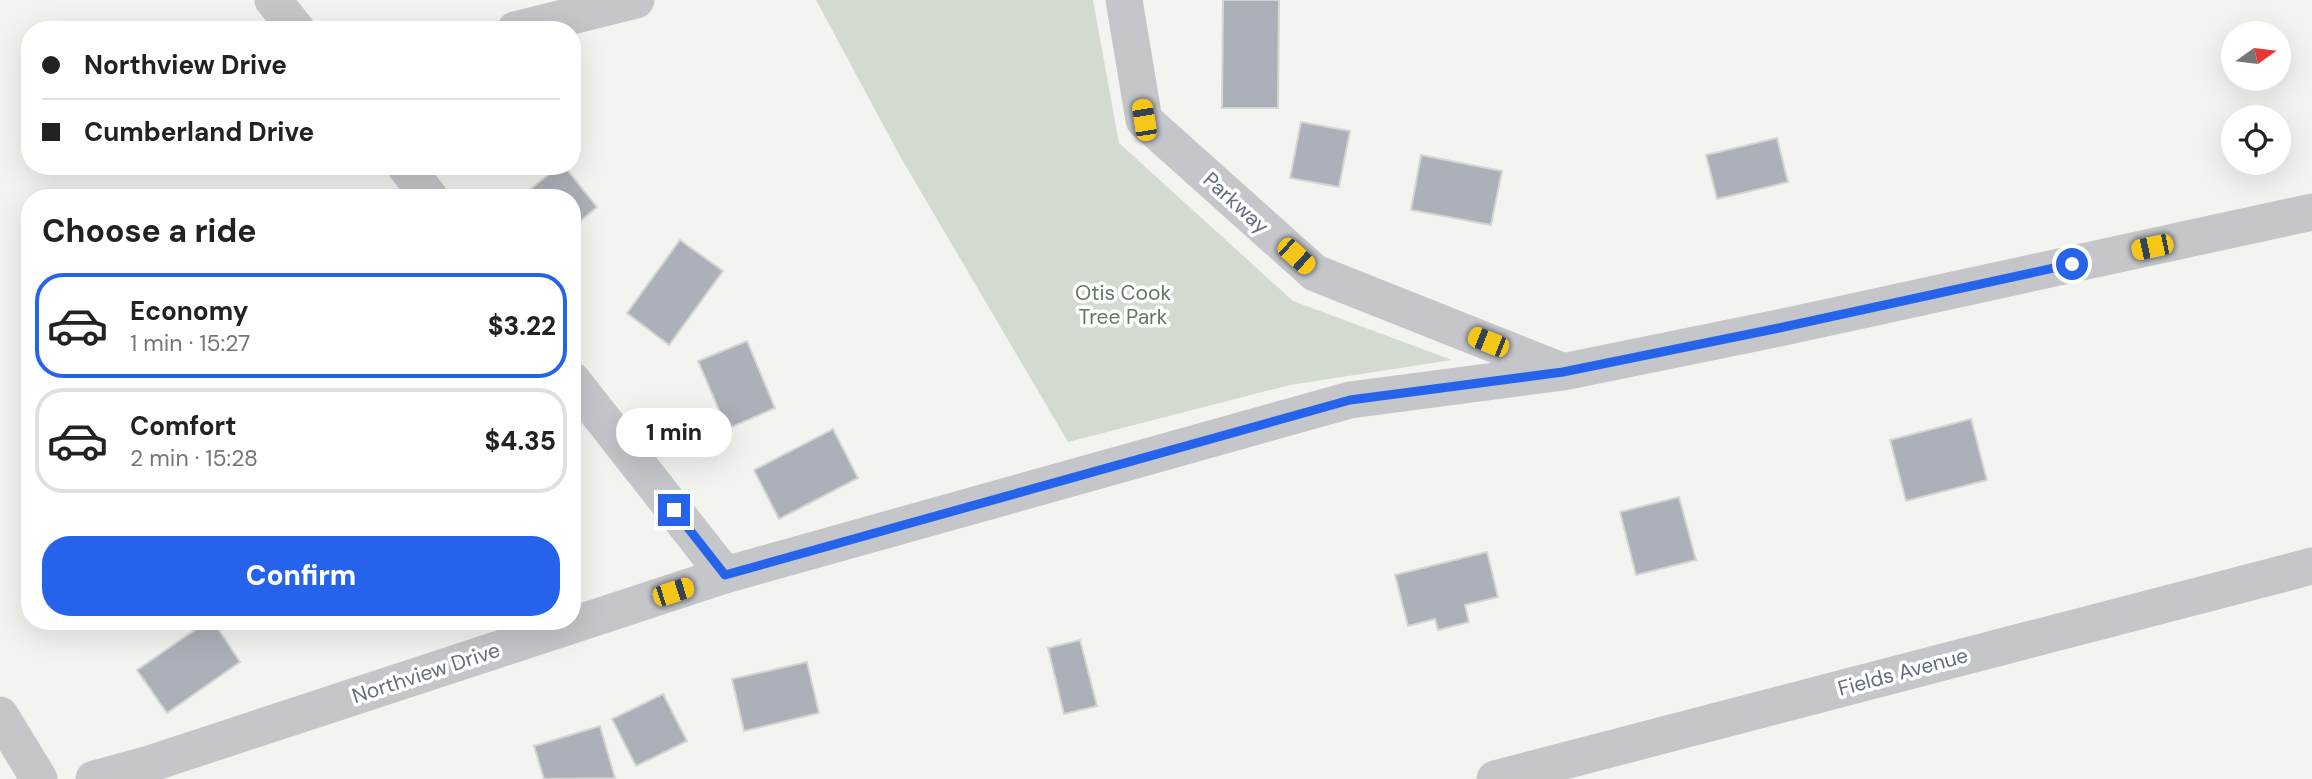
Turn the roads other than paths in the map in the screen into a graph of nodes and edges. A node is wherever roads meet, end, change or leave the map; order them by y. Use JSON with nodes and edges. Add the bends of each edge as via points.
{"nodes":[{"id":1,"x":273,"y":0,"type":"edge"},
{"id":2,"x":636,"y":0,"type":"edge"},
{"id":3,"x":1124,"y":0,"type":"edge"},
{"id":4,"x":290,"y":21,"type":"edge"},
{"id":5,"x":551,"y":21,"type":"edge"},
{"id":6,"x":412,"y":175,"type":"edge"},
{"id":7,"x":423,"y":189,"type":"edge"},
{"id":8,"x":2312,"y":212,"type":"edge"},
{"id":9,"x":1563,"y":372,"type":"junction"},
{"id":10,"x":581,"y":391,"type":"edge"},
{"id":11,"x":2312,"y":566,"type":"edge"},
{"id":12,"x":725,"y":575,"type":"junction"},
{"id":13,"x":581,"y":622,"type":"edge"},
{"id":14,"x":557,"y":630,"type":"edge"},
{"id":15,"x":0,"y":715,"type":"edge"},
{"id":16,"x":38,"y":779,"type":"edge"},
{"id":17,"x":94,"y":779,"type":"edge"},
{"id":18,"x":1495,"y":779,"type":"edge"}],
"edges":[{"from":1,"to":4,"type":"street"},
{"from":2,"to":5,"type":"street"},
{"from":3,"to":9,"type":"street","name":"Parkway","via":[[1144,120],[1315,273]]},
{"from":6,"to":7,"type":"street"},
{"from":8,"to":9,"type":"street","name":"Northview Drive"},
{"from":9,"to":12,"type":"street","name":"Northview Drive","via":[[1350,400]]},
{"from":10,"to":12,"type":"street"},
{"from":11,"to":18,"type":"street","name":"Fields Avenue"},
{"from":12,"to":13,"type":"street","name":"Northview Drive"},
{"from":14,"to":17,"type":"street","name":"Northview Drive"},
{"from":15,"to":16,"type":"street"}]}
